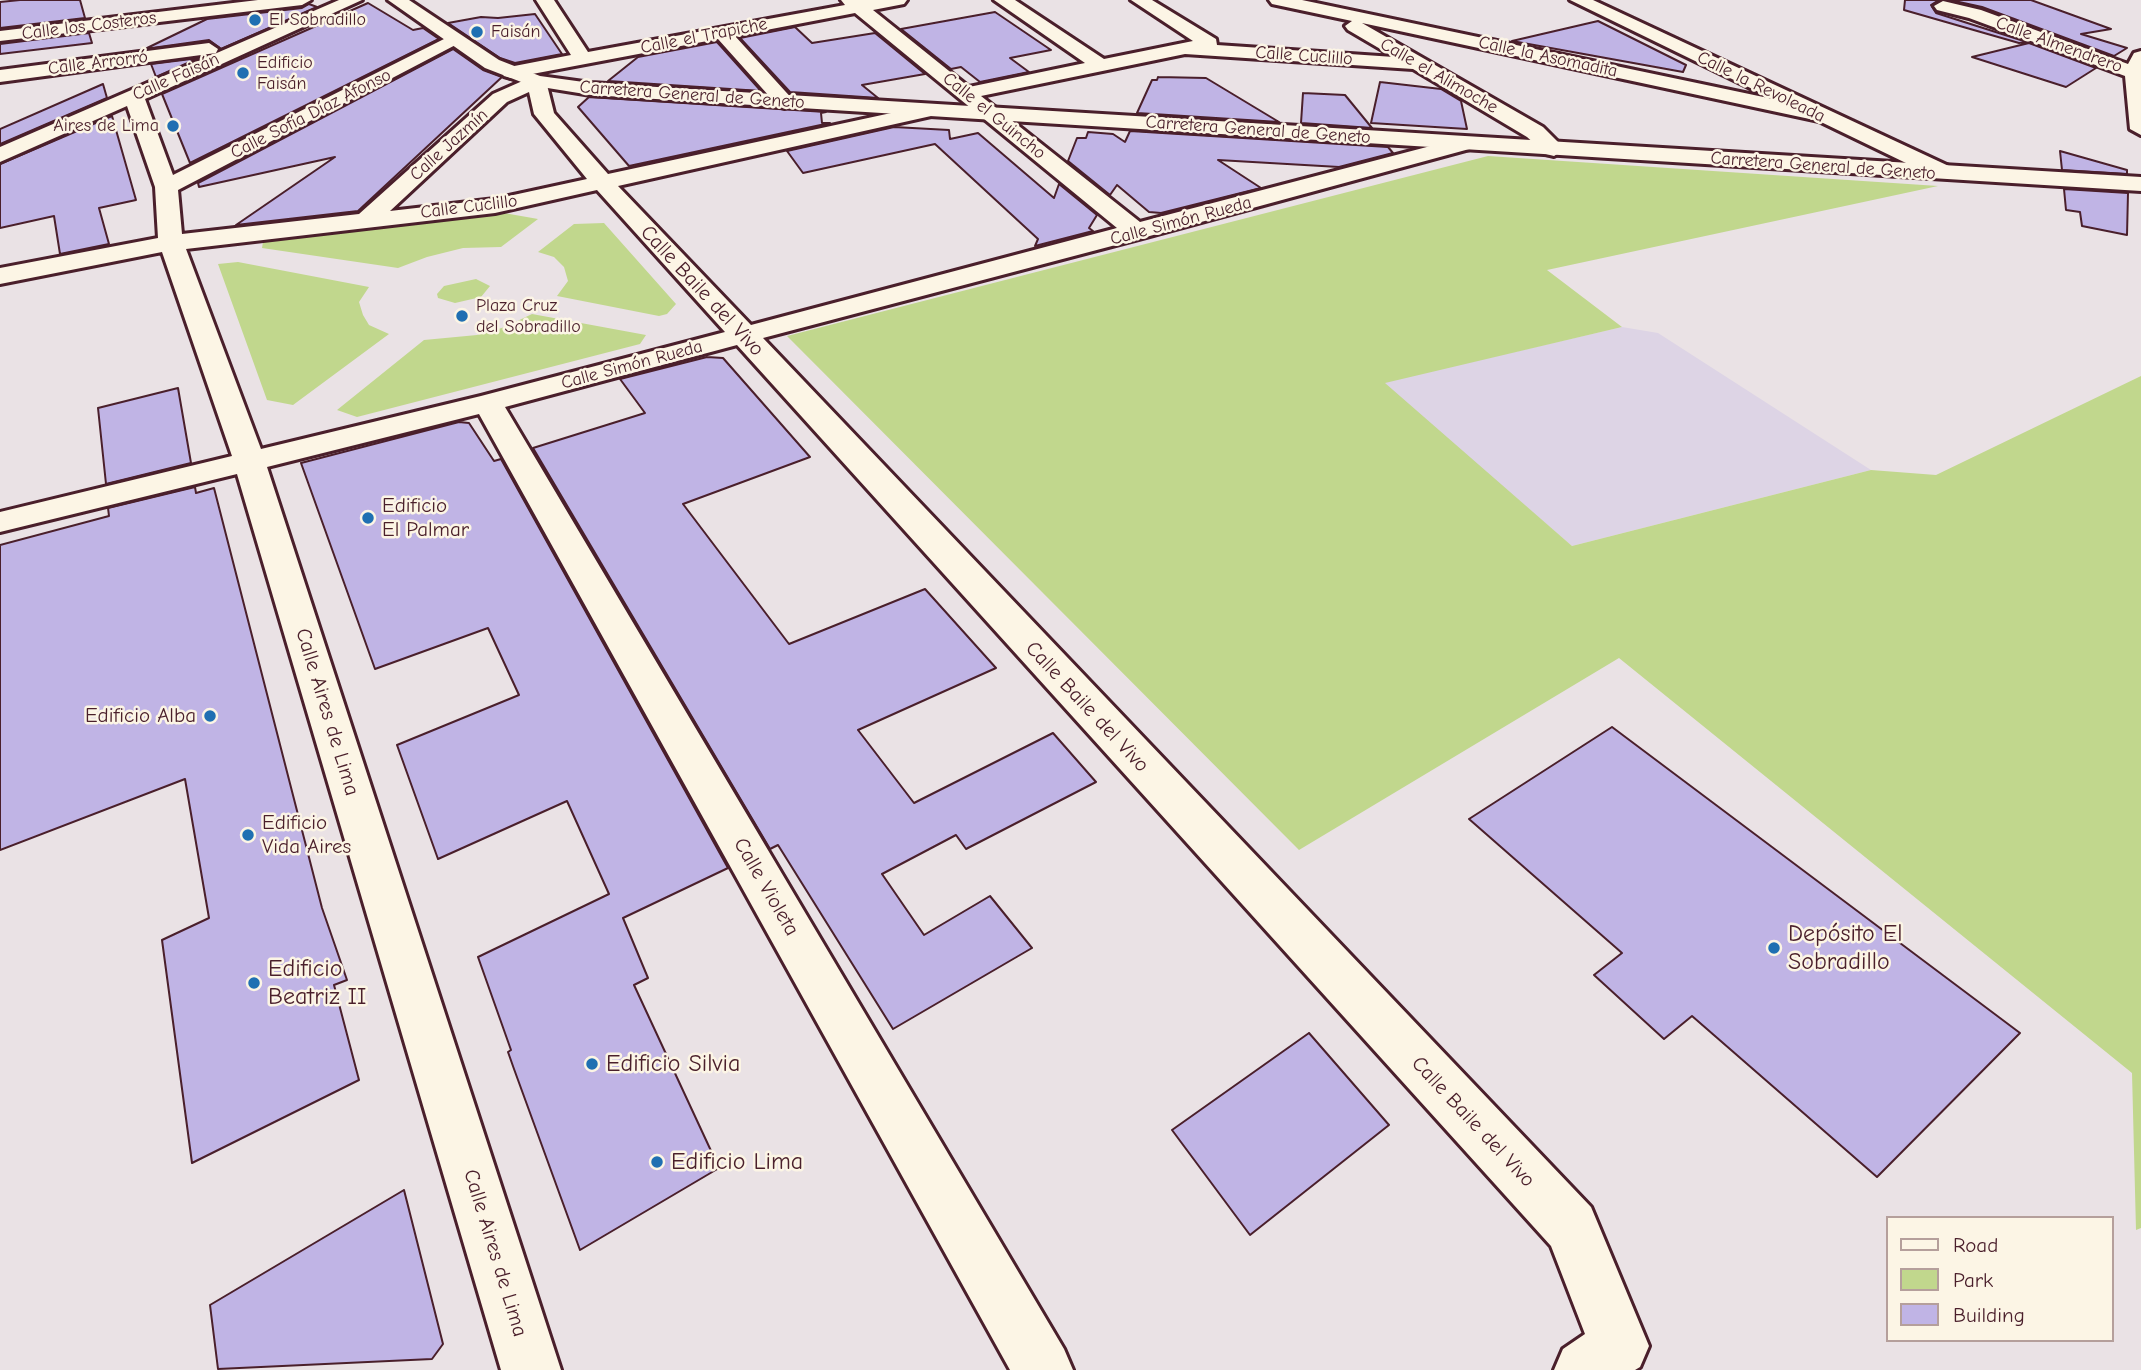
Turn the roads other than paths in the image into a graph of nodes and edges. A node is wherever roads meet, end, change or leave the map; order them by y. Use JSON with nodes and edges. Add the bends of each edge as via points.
{"nodes":[{"id":1,"x":302,"y":0,"type":"edge"},
{"id":2,"x":353,"y":0,"type":"edge"},
{"id":3,"x":397,"y":0,"type":"edge"},
{"id":4,"x":545,"y":0,"type":"edge"},
{"id":5,"x":898,"y":0,"type":"edge"},
{"id":6,"x":1003,"y":0,"type":"edge"},
{"id":7,"x":1140,"y":0,"type":"edge"},
{"id":8,"x":1278,"y":0,"type":"edge"},
{"id":9,"x":1578,"y":0,"type":"edge"},
{"id":10,"x":855,"y":4,"type":"edge"},
{"id":11,"x":1943,"y":6,"type":"dead end"},
{"id":12,"x":192,"y":7,"type":"edge"},
{"id":13,"x":1320,"y":8,"type":"junction"},
{"id":14,"x":84,"y":9,"type":"dead end"},
{"id":15,"x":76,"y":27,"type":"junction"},
{"id":16,"x":722,"y":33,"type":"junction"},
{"id":17,"x":0,"y":36,"type":"edge"},
{"id":18,"x":456,"y":40,"type":"junction"},
{"id":19,"x":1185,"y":48,"type":"junction"},
{"id":20,"x":239,"y":49,"type":"junction"},
{"id":21,"x":1693,"y":55,"type":"junction"},
{"id":22,"x":583,"y":59,"type":"junction"},
{"id":23,"x":1422,"y":65,"type":"junction"},
{"id":24,"x":2138,"y":65,"type":"edge"},
{"id":25,"x":1102,"y":66,"type":"junction"},
{"id":26,"x":34,"y":71,"type":"junction"},
{"id":27,"x":0,"y":76,"type":"edge"},
{"id":28,"x":524,"y":76,"type":"junction"},
{"id":29,"x":1673,"y":83,"type":"junction"},
{"id":30,"x":0,"y":85,"type":"edge"},
{"id":31,"x":967,"y":93,"type":"junction"},
{"id":32,"x":134,"y":96,"type":"junction"},
{"id":33,"x":785,"y":102,"type":"junction"},
{"id":34,"x":933,"y":110,"type":"junction"},
{"id":35,"x":990,"y":113,"type":"junction"},
{"id":36,"x":1818,"y":115,"type":"junction"},
{"id":37,"x":2141,"y":129,"type":"edge"},
{"id":38,"x":1465,"y":144,"type":"junction"},
{"id":39,"x":1555,"y":149,"type":"junction"},
{"id":40,"x":0,"y":155,"type":"edge"},
{"id":41,"x":1945,"y":173,"type":"junction"},
{"id":42,"x":603,"y":183,"type":"junction"},
{"id":43,"x":2141,"y":184,"type":"edge"},
{"id":44,"x":166,"y":187,"type":"junction"},
{"id":45,"x":368,"y":218,"type":"junction"},
{"id":46,"x":1138,"y":232,"type":"junction"},
{"id":47,"x":171,"y":243,"type":"junction"},
{"id":48,"x":0,"y":276,"type":"edge"},
{"id":49,"x":744,"y":336,"type":"junction"},
{"id":50,"x":488,"y":404,"type":"junction"},
{"id":51,"x":249,"y":460,"type":"junction"},
{"id":52,"x":0,"y":522,"type":"edge"},
{"id":53,"x":1601,"y":1358,"type":"edge"},
{"id":54,"x":531,"y":1370,"type":"edge"},
{"id":55,"x":1043,"y":1370,"type":"edge"}],
"edges":[{"from":1,"to":12,"type":"street","name":"Calle los Costeros"},
{"from":2,"to":20,"type":"street","name":"Calle Faisán"},
{"from":3,"to":18,"type":"street","name":"Carretera General de Geneto"},
{"from":4,"to":22,"type":"street"},
{"from":5,"to":10,"type":"street","name":"Calle el Trapiche"},
{"from":6,"to":25,"type":"street"},
{"from":7,"to":19,"type":"street","name":"Calle Cuclillo","via":[[1209,43]]},
{"from":8,"to":13,"type":"street","name":"Calle la Asomadita"},
{"from":9,"to":21,"type":"street","name":"Calle la Revoleada"},
{"from":10,"to":16,"type":"street","name":"Calle el Trapiche"},
{"from":10,"to":31,"type":"street","name":"Calle el Guincho"},
{"from":11,"to":24,"type":"street","name":"Calle Almendrero"},
{"from":12,"to":15,"type":"street","name":"Calle los Costeros"},
{"from":13,"to":23,"type":"street","name":"Calle el Alimoche"},
{"from":13,"to":29,"type":"street","name":"Calle la Asomadita"},
{"from":14,"to":15,"type":"street"},
{"from":15,"to":17,"type":"street","name":"Calle los Costeros"},
{"from":15,"to":26,"type":"street","via":[[59,61]]},
{"from":16,"to":22,"type":"street","name":"Calle el Trapiche"},
{"from":16,"to":33,"type":"street"},
{"from":18,"to":28,"type":"street","name":"Carretera General de Geneto"},
{"from":18,"to":44,"type":"street","name":"Calle Sofía Díaz Afonso"},
{"from":19,"to":23,"type":"street","name":"Calle Cuclillo"},
{"from":19,"to":25,"type":"street","name":"Calle Cuclillo"},
{"from":20,"to":26,"type":"street","name":"Calle Arrorró"},
{"from":20,"to":32,"type":"street","name":"Calle Faisán"},
{"from":21,"to":29,"type":"street"},
{"from":21,"to":36,"type":"street","name":"Calle la Revoleada"},
{"from":22,"to":28,"type":"street","name":"Calle el Trapiche"},
{"from":23,"to":39,"type":"street","name":"Calle el Alimoche","via":[[1535,132]]},
{"from":24,"to":37,"type":"street"},
{"from":25,"to":31,"type":"street","name":"Calle Cuclillo"},
{"from":26,"to":27,"type":"street","name":"Calle Arrorró"},
{"from":26,"to":30,"type":"street"},
{"from":28,"to":33,"type":"street","name":"Carretera General de Geneto","via":[[592,89]]},
{"from":28,"to":42,"type":"street","name":"Calle Baile del Vivo","via":[[544,114]]},
{"from":28,"to":45,"type":"street","name":"Calle Jazmín"},
{"from":29,"to":36,"type":"street","name":"Calle la Asomadita"},
{"from":31,"to":35,"type":"street","name":"Calle el Guincho"},
{"from":32,"to":40,"type":"street","name":"Calle Faisán"},
{"from":32,"to":44,"type":"street","name":"Calle Aires de Lima"},
{"from":33,"to":34,"type":"street","name":"Carretera General de Geneto"},
{"from":34,"to":35,"type":"street","name":"Carretera General de Geneto"},
{"from":34,"to":42,"type":"street","name":"Calle Cuclillo"},
{"from":35,"to":38,"type":"street","name":"Carretera General de Geneto"},
{"from":35,"to":46,"type":"street","name":"Calle el Guincho"},
{"from":36,"to":41,"type":"street","name":"Calle la Revoleada"},
{"from":38,"to":39,"type":"street","name":"Carretera General de Geneto"},
{"from":38,"to":46,"type":"street","name":"Calle Simón Rueda"},
{"from":39,"to":41,"type":"street","name":"Carretera General de Geneto"},
{"from":41,"to":43,"type":"street","name":"Carretera General de Geneto"},
{"from":42,"to":45,"type":"street","name":"Calle Cuclillo","via":[[495,206]]},
{"from":42,"to":49,"type":"street","name":"Calle Baile del Vivo"},
{"from":44,"to":47,"type":"street","name":"Calle Aires de Lima"},
{"from":45,"to":47,"type":"street","name":"Calle Cuclillo"},
{"from":46,"to":49,"type":"street","name":"Calle Simón Rueda"},
{"from":47,"to":48,"type":"street","name":"Calle Cuclillo"},
{"from":47,"to":51,"type":"street","name":"Calle Aires de Lima"},
{"from":49,"to":50,"type":"street","name":"Calle Simón Rueda"},
{"from":49,"to":53,"type":"street","name":"Calle Baile del Vivo","via":[[1571,1227]]},
{"from":50,"to":51,"type":"street","name":"Calle Simón Rueda"},
{"from":50,"to":55,"type":"street","name":"Calle Violeta"},
{"from":51,"to":52,"type":"street","name":"Calle Simón Rueda"},
{"from":51,"to":54,"type":"street","name":"Calle Aires de Lima"}]}
